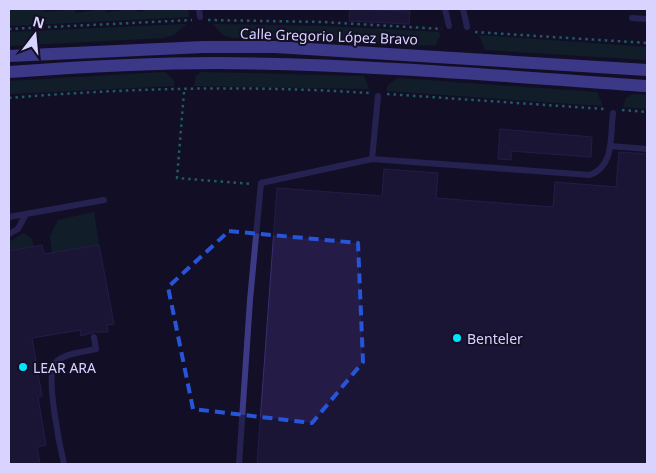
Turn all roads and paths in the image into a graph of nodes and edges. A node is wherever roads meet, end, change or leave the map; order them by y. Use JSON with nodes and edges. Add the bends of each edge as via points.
{"nodes":[{"id":1,"x":199,"y":9,"type":"edge"},
{"id":2,"x":445,"y":9,"type":"edge"},
{"id":3,"x":463,"y":9,"type":"edge"},
{"id":4,"x":632,"y":18,"type":"dead end"},
{"id":5,"x":198,"y":19,"type":"junction"},
{"id":6,"x":647,"y":19,"type":"edge"},
{"id":7,"x":449,"y":28,"type":"joint"},
{"id":8,"x":9,"y":29,"type":"edge"},
{"id":9,"x":468,"y":29,"type":"joint"},
{"id":10,"x":647,"y":44,"type":"edge"},
{"id":11,"x":9,"y":56,"type":"edge"},
{"id":12,"x":647,"y":70,"type":"edge"},
{"id":13,"x":9,"y":72,"type":"edge"},
{"id":14,"x":647,"y":86,"type":"edge"},
{"id":15,"x":184,"y":92,"type":"dead end"},
{"id":16,"x":378,"y":96,"type":"dead end"},
{"id":17,"x":9,"y":98,"type":"edge"},
{"id":18,"x":647,"y":112,"type":"edge"},
{"id":19,"x":613,"y":113,"type":"dead end"},
{"id":20,"x":610,"y":146,"type":"junction"},
{"id":21,"x":647,"y":149,"type":"edge"},
{"id":22,"x":372,"y":159,"type":"junction"},
{"id":23,"x":261,"y":183,"type":"junction"},
{"id":24,"x":104,"y":200,"type":"dead end"},
{"id":25,"x":26,"y":214,"type":"junction"},
{"id":26,"x":9,"y":217,"type":"edge"},
{"id":27,"x":9,"y":234,"type":"edge"},
{"id":28,"x":94,"y":337,"type":"dead end"},
{"id":29,"x":64,"y":464,"type":"edge"},
{"id":30,"x":239,"y":464,"type":"edge"}],
"edges":[{"from":1,"to":5,"type":"lane"},
{"from":2,"to":7,"type":"lane"},
{"from":3,"to":9,"type":"lane"},
{"from":4,"to":6,"type":"lane"},
{"from":5,"to":7,"type":"path"},
{"from":5,"to":8,"type":"path"},
{"from":9,"to":10,"type":"path"},
{"from":11,"to":12,"type":"main road","name":"Calle Gregorio López Bravo","via":[[275,47]]},
{"from":13,"to":14,"type":"main road","via":[[178,64],[270,64],[360,66]]},
{"from":15,"to":23,"type":"path","via":[[177,178]]},
{"from":16,"to":22,"type":"lane"},
{"from":17,"to":18,"type":"path","via":[[195,89],[310,90]]},
{"from":19,"to":20,"type":"lane"},
{"from":20,"to":21,"type":"lane"},
{"from":20,"to":22,"type":"lane","via":[[605,165],[590,175]]},
{"from":22,"to":23,"type":"lane"},
{"from":23,"to":30,"type":"lane"},
{"from":24,"to":25,"type":"lane"},
{"from":25,"to":26,"type":"lane"},
{"from":25,"to":27,"type":"lane","via":[[18,229]]},
{"from":28,"to":29,"type":"lane","via":[[96,349],[65,357],[55,364],[52,372]]}]}
